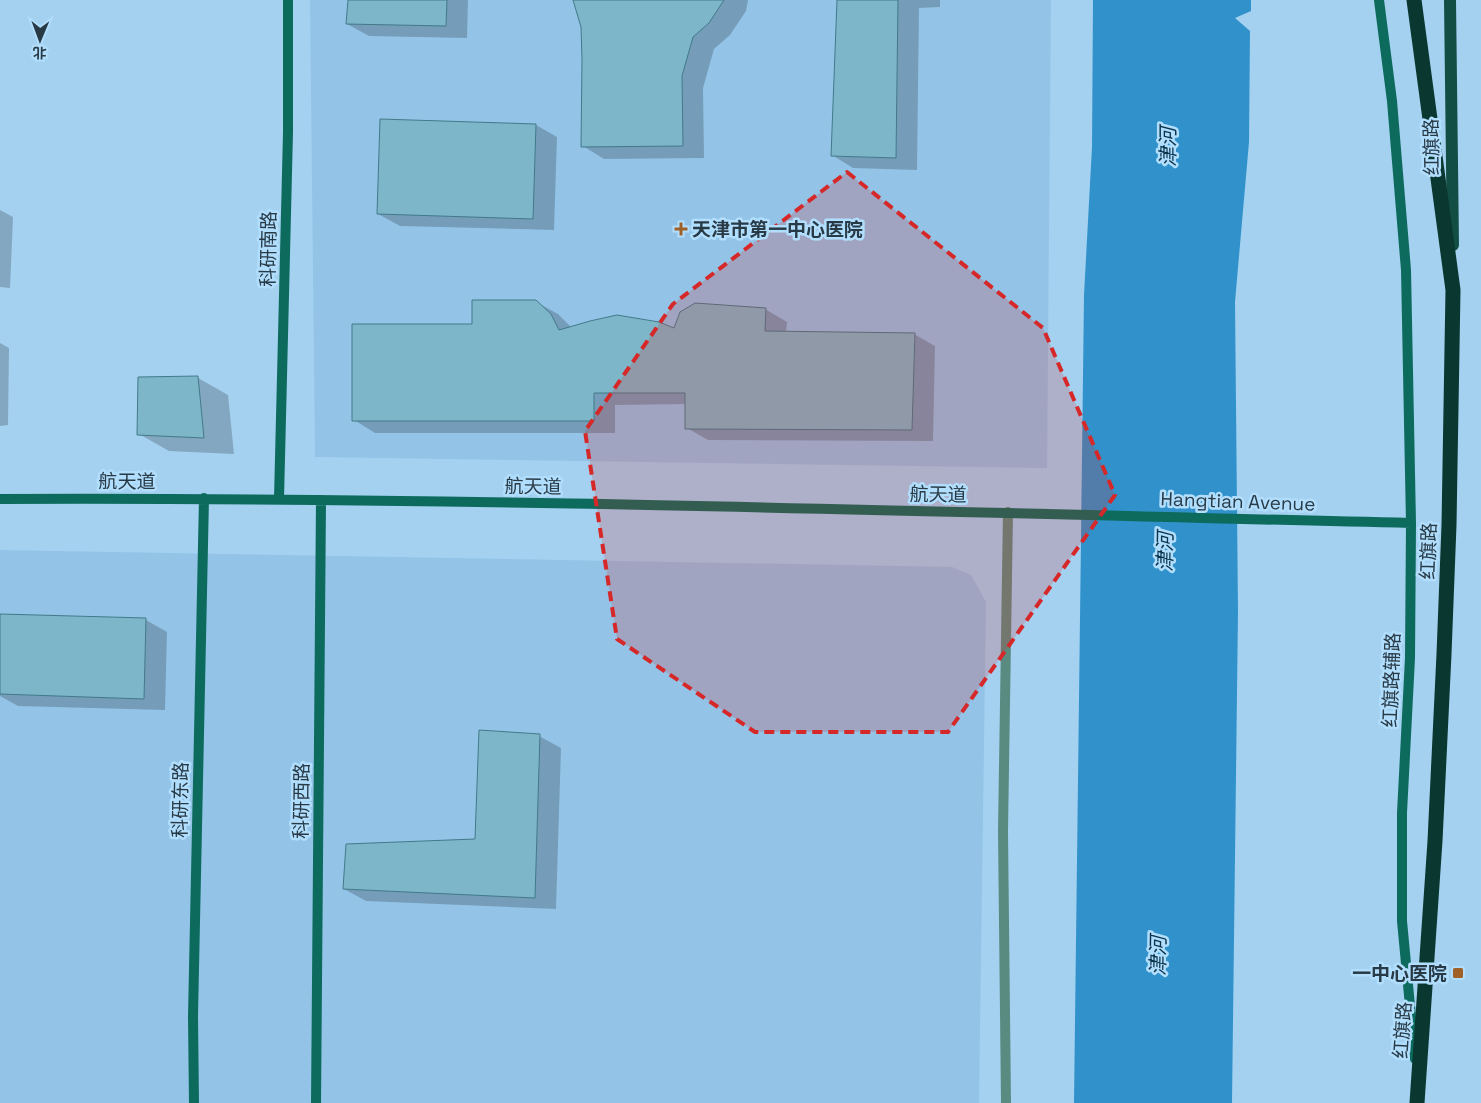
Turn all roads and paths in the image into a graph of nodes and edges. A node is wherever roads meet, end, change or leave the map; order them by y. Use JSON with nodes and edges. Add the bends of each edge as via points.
{"nodes":[{"id":1,"x":288,"y":0,"type":"edge"},
{"id":2,"x":1379,"y":0,"type":"edge"},
{"id":3,"x":1414,"y":0,"type":"edge"},
{"id":4,"x":1450,"y":0,"type":"edge"},
{"id":5,"x":1453,"y":290,"type":"junction"},
{"id":6,"x":0,"y":498,"type":"edge"},
{"id":7,"x":204,"y":498,"type":"junction"},
{"id":8,"x":279,"y":499,"type":"junction"},
{"id":9,"x":321,"y":500,"type":"junction"},
{"id":10,"x":1008,"y":512,"type":"junction"},
{"id":11,"x":1065,"y":514,"type":"joint"},
{"id":12,"x":1411,"y":523,"type":"junction"},
{"id":13,"x":1417,"y":1097,"type":"edge"},
{"id":14,"x":194,"y":1103,"type":"edge"},
{"id":15,"x":316,"y":1103,"type":"edge"},
{"id":16,"x":1006,"y":1103,"type":"edge"}],
"edges":[{"from":1,"to":8,"type":"street","name":"科研南路"},
{"from":2,"to":12,"type":"street","name":"红旗路辅路","via":[[1392,101],[1406,270]]},
{"from":3,"to":5,"type":"highway"},
{"from":4,"to":5,"type":"main road","name":"红旗路"},
{"from":5,"to":13,"type":"highway","name":"红旗路","via":[[1449,525],[1435,841]]},
{"from":6,"to":7,"type":"street","name":"航天道"},
{"from":7,"to":8,"type":"street","name":"航天道"},
{"from":7,"to":14,"type":"street","name":"科研东路"},
{"from":8,"to":9,"type":"street","name":"航天道"},
{"from":9,"to":10,"type":"street","name":"航天道"},
{"from":9,"to":15,"type":"street","name":"科研西路"},
{"from":10,"to":11,"type":"street","name":"航天道"},
{"from":10,"to":16,"type":"street","via":[[1003,831]]},
{"from":11,"to":12,"type":"street","name":"Hangtian Avenue"},
{"from":12,"to":13,"type":"street","name":"红旗路辅路","via":[[1402,920]]}]}
